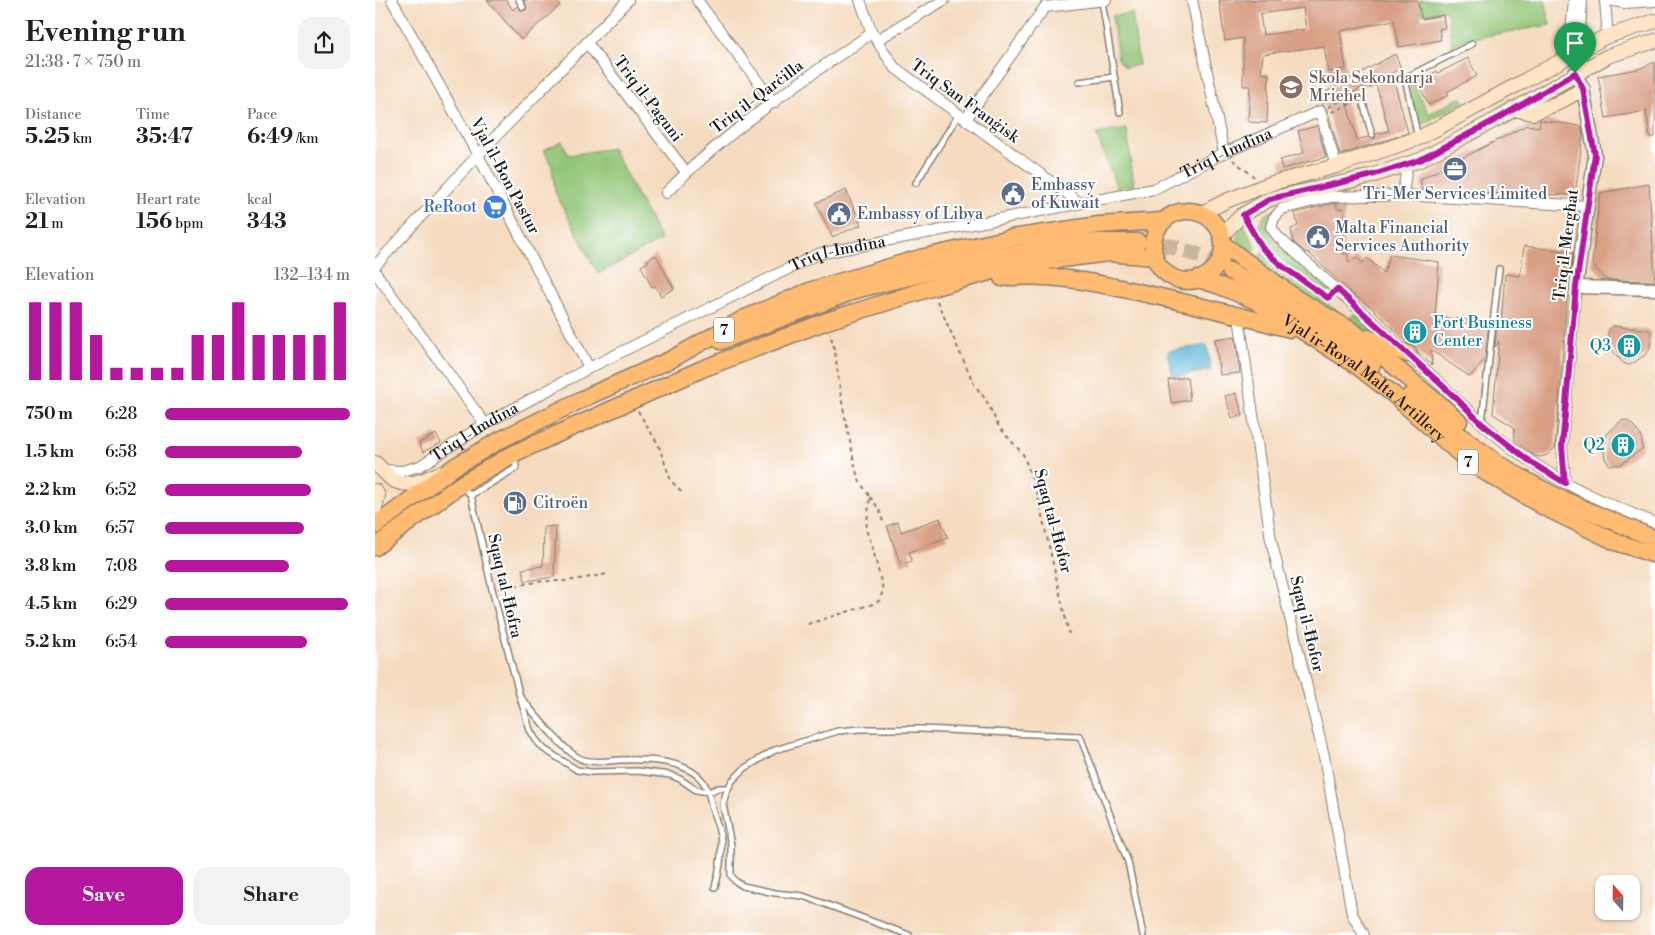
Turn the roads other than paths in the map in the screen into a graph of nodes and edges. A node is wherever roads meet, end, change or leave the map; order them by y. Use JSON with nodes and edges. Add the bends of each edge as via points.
{"nodes":[{"id":1,"x":392,"y":0,"type":"edge"},
{"id":2,"x":519,"y":0,"type":"edge"},
{"id":3,"x":628,"y":0,"type":"edge"},
{"id":4,"x":697,"y":0,"type":"edge"},
{"id":5,"x":860,"y":0,"type":"edge"},
{"id":6,"x":945,"y":0,"type":"edge"},
{"id":7,"x":1104,"y":0,"type":"edge"},
{"id":8,"x":1192,"y":0,"type":"edge"},
{"id":9,"x":1574,"y":0,"type":"edge"},
{"id":10,"x":1582,"y":0,"type":"edge"},
{"id":11,"x":1606,"y":0,"type":"edge"},
{"id":12,"x":1625,"y":1,"type":"edge"},
{"id":13,"x":1655,"y":1,"type":"edge"},
{"id":14,"x":1044,"y":3,"type":"edge"},
{"id":15,"x":523,"y":7,"type":"dead end"},
{"id":16,"x":1655,"y":21,"type":"edge"},
{"id":17,"x":1611,"y":35,"type":"junction"},
{"id":18,"x":875,"y":37,"type":"junction"},
{"id":19,"x":1655,"y":41,"type":"edge"},
{"id":20,"x":587,"y":43,"type":"junction"},
{"id":21,"x":1472,"y":44,"type":"dead end"},
{"id":22,"x":1579,"y":50,"type":"junction"},
{"id":23,"x":1608,"y":56,"type":"junction"},
{"id":24,"x":1575,"y":73,"type":"junction"},
{"id":25,"x":1114,"y":77,"type":"junction"},
{"id":26,"x":1079,"y":82,"type":"dead end"},
{"id":27,"x":1513,"y":88,"type":"junction"},
{"id":28,"x":1583,"y":89,"type":"junction"},
{"id":29,"x":1362,"y":99,"type":"road end"},
{"id":30,"x":774,"y":102,"type":"junction"},
{"id":31,"x":1513,"y":109,"type":"junction"},
{"id":32,"x":1120,"y":112,"type":"dead end"},
{"id":33,"x":963,"y":117,"type":"junction"},
{"id":34,"x":1372,"y":135,"type":"dead end"},
{"id":35,"x":1419,"y":138,"type":"junction"},
{"id":36,"x":1224,"y":153,"type":"junction"},
{"id":37,"x":478,"y":155,"type":"junction"},
{"id":38,"x":1407,"y":164,"type":"junction"},
{"id":39,"x":1336,"y":166,"type":"junction"},
{"id":40,"x":686,"y":172,"type":"junction"},
{"id":41,"x":916,"y":183,"type":"dead end"},
{"id":42,"x":665,"y":193,"type":"dead end"},
{"id":43,"x":1403,"y":194,"type":"junction"},
{"id":44,"x":1080,"y":203,"type":"junction"},
{"id":45,"x":1587,"y":206,"type":"junction"},
{"id":46,"x":1202,"y":213,"type":"junction"},
{"id":47,"x":1165,"y":219,"type":"junction"},
{"id":48,"x":1223,"y":240,"type":"junction"},
{"id":49,"x":1138,"y":242,"type":"tunnel mouth"},
{"id":50,"x":1155,"y":257,"type":"junction"},
{"id":51,"x":375,"y":266,"type":"edge"},
{"id":52,"x":1499,"y":269,"type":"dead end"},
{"id":53,"x":1230,"y":271,"type":"tunnel mouth"},
{"id":54,"x":375,"y":272,"type":"edge"},
{"id":55,"x":1199,"y":280,"type":"junction"},
{"id":56,"x":936,"y":286,"type":"junction"},
{"id":57,"x":1576,"y":287,"type":"junction"},
{"id":58,"x":1655,"y":289,"type":"edge"},
{"id":59,"x":1242,"y":316,"type":"junction"},
{"id":60,"x":1304,"y":332,"type":"junction"},
{"id":61,"x":1354,"y":332,"type":"junction"},
{"id":62,"x":1408,"y":354,"type":"junction"},
{"id":63,"x":672,"y":359,"type":"junction"},
{"id":64,"x":589,"y":368,"type":"junction"},
{"id":65,"x":1481,"y":423,"type":"junction"},
{"id":66,"x":485,"y":424,"type":"junction"},
{"id":67,"x":379,"y":467,"type":"edge"},
{"id":68,"x":454,"y":467,"type":"junction"},
{"id":69,"x":1565,"y":483,"type":"junction"},
{"id":70,"x":465,"y":490,"type":"junction"},
{"id":71,"x":375,"y":491,"type":"edge"},
{"id":72,"x":1572,"y":504,"type":"junction"},
{"id":73,"x":375,"y":508,"type":"edge"},
{"id":74,"x":1655,"y":523,"type":"edge"},
{"id":75,"x":379,"y":536,"type":"edge"},
{"id":76,"x":1655,"y":539,"type":"edge"},
{"id":77,"x":1655,"y":555,"type":"edge"},
{"id":78,"x":520,"y":697,"type":"junction"},
{"id":79,"x":728,"y":788,"type":"junction"},
{"id":80,"x":709,"y":792,"type":"junction"},
{"id":81,"x":715,"y":887,"type":"dead end"},
{"id":82,"x":909,"y":935,"type":"edge"},
{"id":83,"x":1143,"y":935,"type":"edge"},
{"id":84,"x":1364,"y":935,"type":"edge"}],
"edges":[{"from":1,"to":37,"type":"street","name":"Vjal il-Bon Pastur"},
{"from":2,"to":15,"type":"lane"},
{"from":3,"to":20,"type":"street"},
{"from":4,"to":30,"type":"street"},
{"from":5,"to":18,"type":"street","name":"Triq San Franġisk"},
{"from":6,"to":18,"type":"street","name":"Triq il-Qarċilla"},
{"from":7,"to":14,"type":"street"},
{"from":7,"to":25,"type":"lane"},
{"from":8,"to":36,"type":"street"},
{"from":9,"to":22,"type":"street","via":[[1571,31]]},
{"from":10,"to":22,"type":"street"},
{"from":11,"to":12,"type":"street"},
{"from":11,"to":17,"type":"street"},
{"from":12,"to":13,"type":"street"},
{"from":14,"to":33,"type":"street"},
{"from":16,"to":17,"type":"main road","name":"Triq l-Imdina"},
{"from":17,"to":22,"type":"main road","name":"Triq l-Imdina"},
{"from":17,"to":23,"type":"main road"},
{"from":18,"to":30,"type":"street","name":"Triq il-Qarċilla"},
{"from":18,"to":33,"type":"street","name":"Triq San Franġisk","via":[[894,67]]},
{"from":19,"to":23,"type":"main road"},
{"from":20,"to":37,"type":"street"},
{"from":20,"to":40,"type":"street","name":"Triq il-Paguni"},
{"from":21,"to":35,"type":"lane","via":[[1405,78]]},
{"from":22,"to":23,"type":"main road"},
{"from":22,"to":27,"type":"main road","name":"Triq l-Imdina"},
{"from":23,"to":24,"type":"main road"},
{"from":24,"to":27,"type":"main road","via":[[1574,69],[1561,67],[1525,86]]},
{"from":24,"to":28,"type":"street","name":"Triq il-Mergħat"},
{"from":24,"to":31,"type":"main road"},
{"from":25,"to":26,"type":"lane"},
{"from":25,"to":32,"type":"lane"},
{"from":27,"to":35,"type":"main road","name":"Triq l-Imdina"},
{"from":28,"to":31,"type":"main road","via":[[1533,113]]},
{"from":28,"to":45,"type":"street","name":"Triq il-Mergħat","via":[[1595,155]]},
{"from":29,"to":34,"type":"lane"},
{"from":30,"to":40,"type":"street","name":"Triq il-Qarċilla"},
{"from":31,"to":38,"type":"main road"},
{"from":33,"to":41,"type":"lane"},
{"from":33,"to":44,"type":"street","name":"Triq San Franġisk"},
{"from":35,"to":39,"type":"main road","name":"Triq l-Imdina","via":[[1376,149]]},
{"from":36,"to":39,"type":"street","name":"Triq l-Imdina","via":[[1320,114]]},
{"from":36,"to":44,"type":"street","name":"Triq l-Imdina","via":[[1155,189]]},
{"from":37,"to":51,"type":"street"},
{"from":37,"to":64,"type":"street","name":"Vjal il-Bon Pastur"},
{"from":38,"to":43,"type":"street"},
{"from":38,"to":48,"type":"main road","via":[[1270,199],[1243,215]]},
{"from":39,"to":46,"type":"main road","name":"Triq l-Imdina","via":[[1258,187]]},
{"from":40,"to":42,"type":"street","name":"Triq il-Qarċilla"},
{"from":43,"to":45,"type":"street"},
{"from":43,"to":62,"type":"street","via":[[1330,197],[1282,209],[1271,227],[1278,237]]},
{"from":44,"to":64,"type":"street","name":"Triq l-Imdina","via":[[818,254]]},
{"from":45,"to":57,"type":"street","name":"Triq il-Mergħat"},
{"from":46,"to":47,"type":"highway","name":"Triq l-Imdina","via":[[1185,210]]},
{"from":46,"to":48,"type":"highway","via":[[1218,226]]},
{"from":47,"to":50,"type":"highway","via":[[1155,232]]},
{"from":47,"to":63,"type":"highway","name":"Triq l-Imdina","number":"7","via":[[1021,237],[920,258],[812,290],[743,319]]},
{"from":48,"to":55,"type":"highway","via":[[1220,262]]},
{"from":48,"to":61,"type":"highway","name":"Vjal ir-Royal Malta Artillery","via":[[1297,299]]},
{"from":49,"to":63,"type":"highway","name":"Triq l-Imdina","number":"7","via":[[1097,242],[1034,250],[859,289]]},
{"from":50,"to":55,"type":"highway","via":[[1172,277]]},
{"from":50,"to":56,"type":"highway","name":"Triq l-Imdina","via":[[1119,253],[1084,256],[1004,268]]},
{"from":52,"to":65,"type":"lane"},
{"from":53,"to":72,"type":"highway","name":"Vjal ir-Royal Malta Artillery","number":"7","via":[[1346,344],[1471,444],[1527,481]]},
{"from":54,"to":66,"type":"street"},
{"from":55,"to":60,"type":"highway","name":"Vjal ir-Royal Malta Artillery","via":[[1254,300]]},
{"from":56,"to":59,"type":"highway","name":"Triq l-Imdina","via":[[1005,277],[1068,278]]},
{"from":56,"to":70,"type":"highway","name":"Triq l-Imdina","number":"7","via":[[827,321],[702,369],[515,454]]},
{"from":57,"to":58,"type":"street"},
{"from":57,"to":69,"type":"street","name":"Triq il-Mergħat","via":[[1562,446]]},
{"from":59,"to":60,"type":"highway","name":"Triq l-Imdina"},
{"from":59,"to":84,"type":"street","name":"Sqaq il-Ħofor","via":[[1240,324],[1271,540],[1323,756],[1352,914]]},
{"from":60,"to":77,"type":"highway","name":"Vjal ir-Royal Malta Artillery","number":"7","via":[[1356,365],[1393,394],[1470,463],[1544,507],[1615,542]]},
{"from":61,"to":62,"type":"highway"},
{"from":61,"to":72,"type":"highway","name":"Vjal ir-Royal Malta Artillery","via":[[1468,428]]},
{"from":62,"to":65,"type":"street"},
{"from":63,"to":68,"type":"highway","name":"Triq l-Imdina","number":"7","via":[[508,436]]},
{"from":64,"to":66,"type":"street","name":"Triq l-Imdina"},
{"from":65,"to":69,"type":"street","via":[[1532,463]]},
{"from":66,"to":67,"type":"street","name":"Triq l-Imdina","via":[[420,466],[402,471]]},
{"from":67,"to":68,"type":"main road","via":[[394,480],[414,484]]},
{"from":68,"to":75,"type":"highway","name":"Triq l-Imdina","number":"7"},
{"from":69,"to":74,"type":"street"},
{"from":70,"to":75,"type":"highway","name":"Triq l-Imdina","number":"7"},
{"from":70,"to":78,"type":"lane","name":"Sqaq tal-Ħofra"},
{"from":71,"to":73,"type":"main road"},
{"from":72,"to":76,"type":"highway","name":"Vjal ir-Royal Malta Artillery","number":"7"},
{"from":78,"to":80,"type":"lane","name":"Sqaq tal-Ħofra","via":[[555,737],[583,760],[635,760],[687,767],[697,774]]},
{"from":78,"to":80,"type":"lane","name":"Sqaq tal-Ħofra","via":[[537,740],[544,749],[569,766],[591,772],[638,771],[670,775],[697,790]]},
{"from":79,"to":80,"type":"lane"},
{"from":79,"to":82,"type":"lane","via":[[723,804],[731,845],[731,875],[735,881],[743,886],[803,896]]},
{"from":79,"to":83,"type":"lane","via":[[745,768],[767,754],[838,731],[921,729],[1080,736],[1128,862]]},
{"from":80,"to":81,"type":"lane","name":"Sqaq tal-Ħofra","via":[[721,842]]}]}
